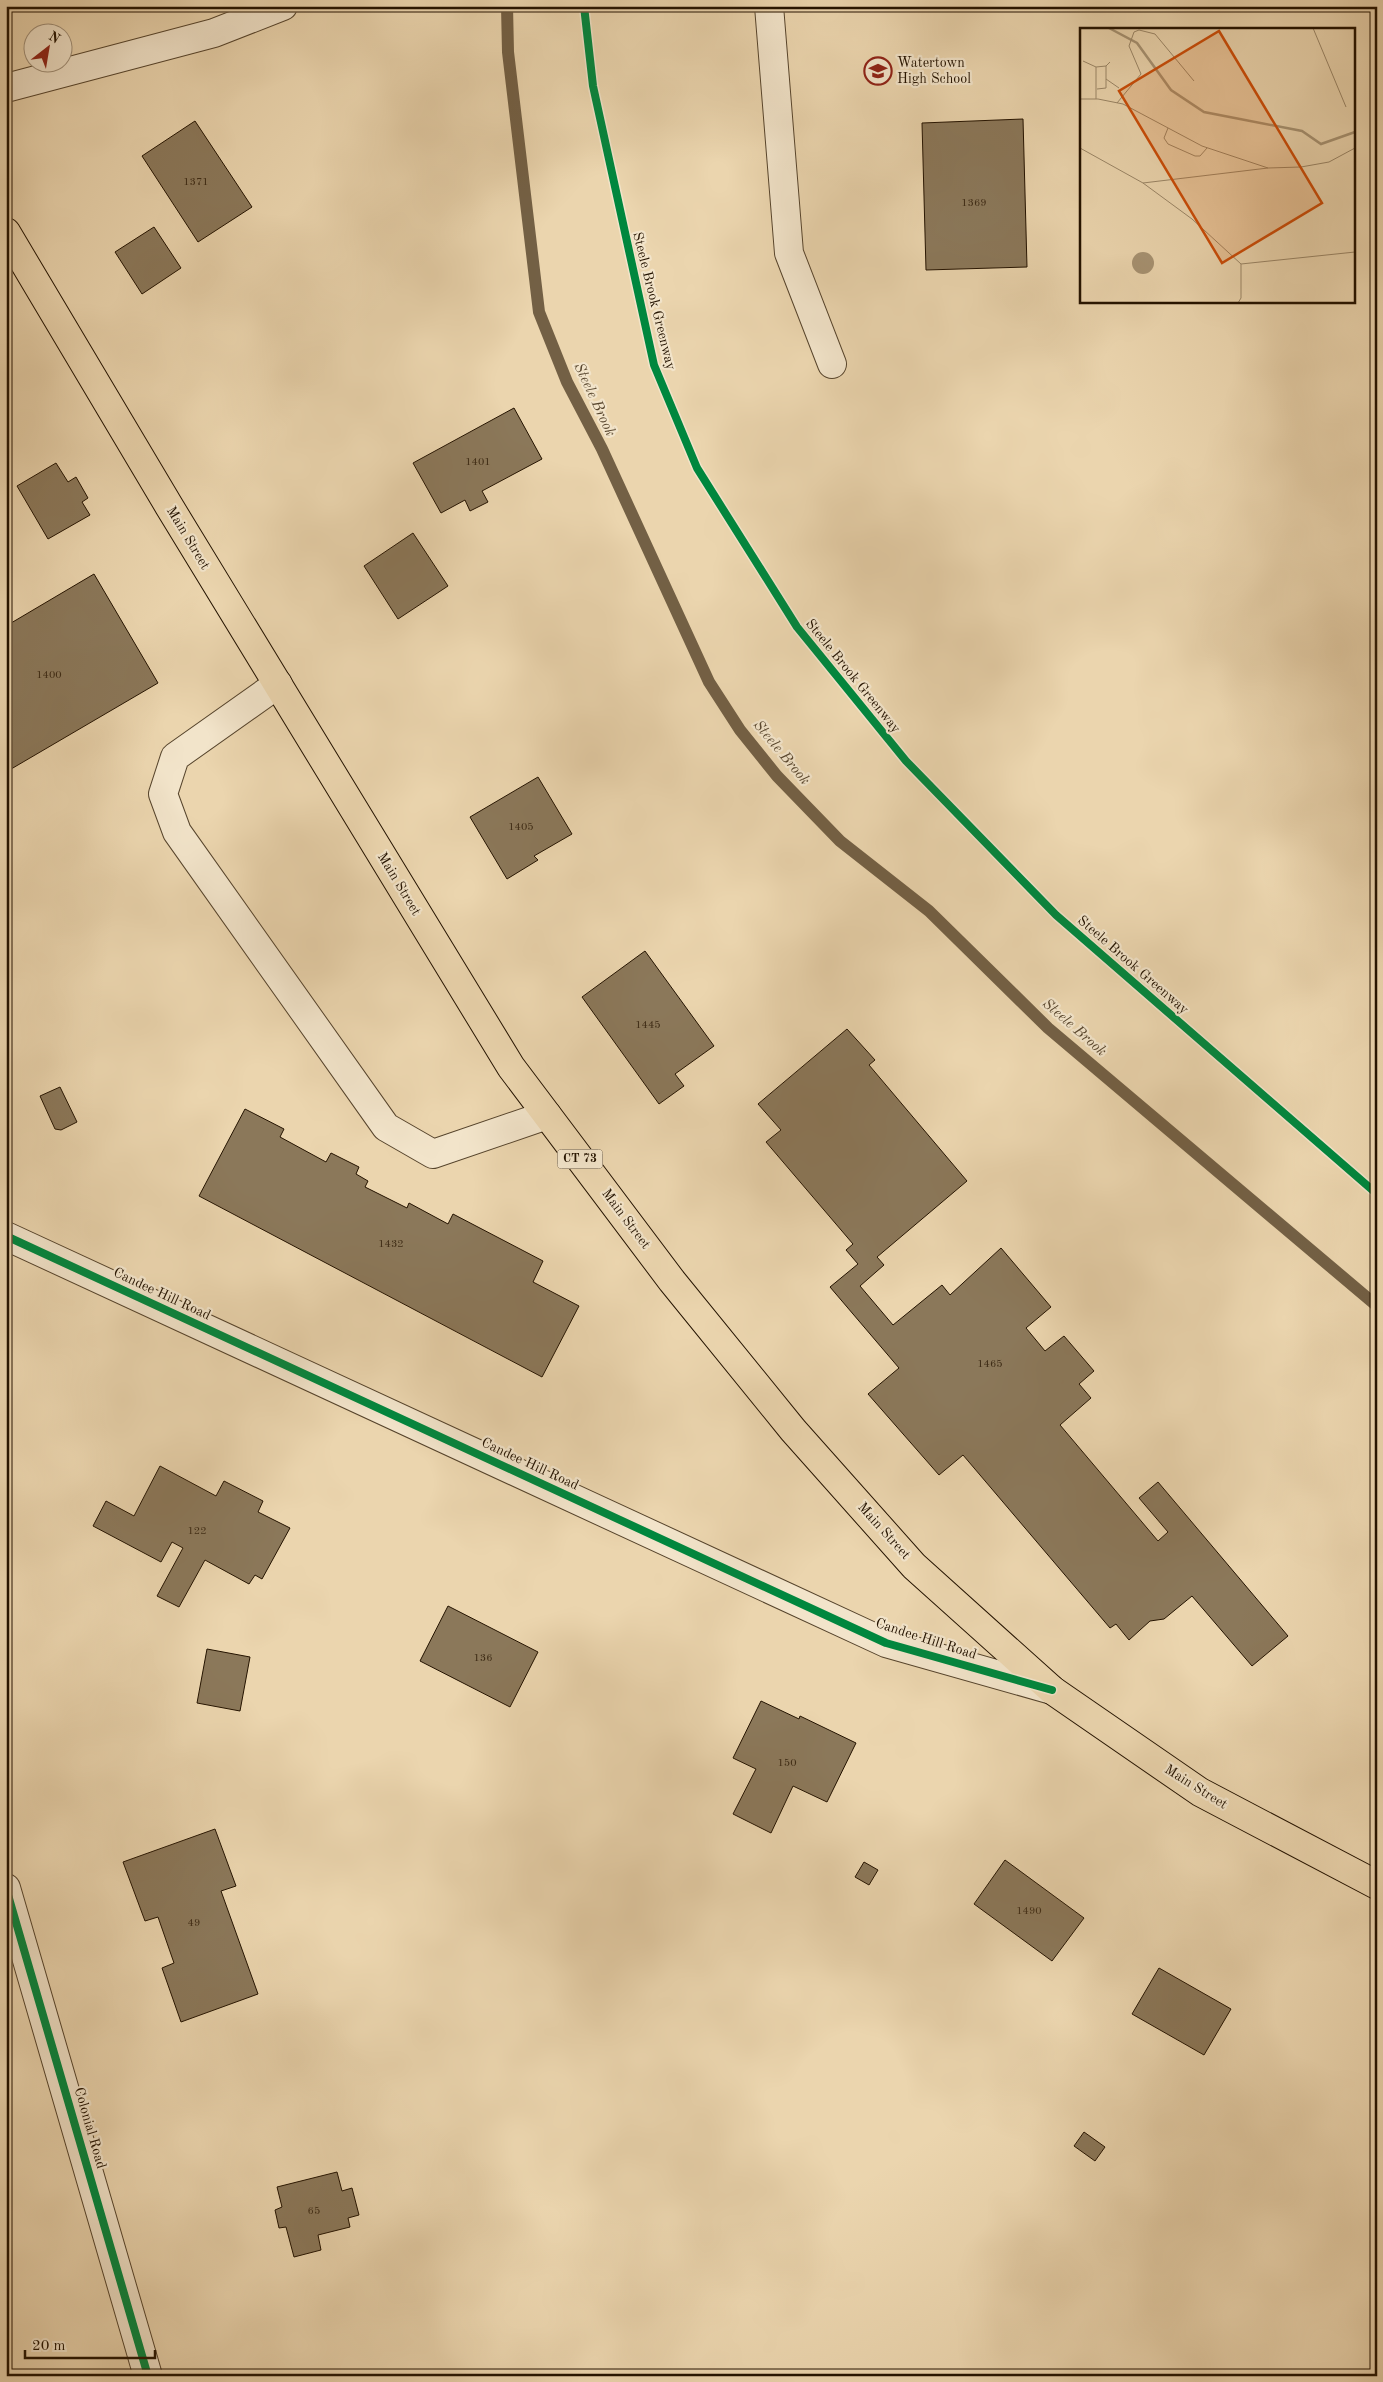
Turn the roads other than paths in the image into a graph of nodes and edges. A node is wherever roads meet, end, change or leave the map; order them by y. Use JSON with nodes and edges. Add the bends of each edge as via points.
{"nodes":[{"id":1,"x":283,"y":6,"type":"edge"},
{"id":2,"x":769,"y":6,"type":"edge"},
{"id":3,"x":6,"y":88,"type":"edge"},
{"id":4,"x":6,"y":232,"type":"edge"},
{"id":5,"x":832,"y":364,"type":"dead end"},
{"id":6,"x":278,"y":684,"type":"junction"},
{"id":7,"x":547,"y":1115,"type":"junction"},
{"id":8,"x":6,"y":1236,"type":"edge"},
{"id":9,"x":1052,"y":1690,"type":"junction"},
{"id":10,"x":1377,"y":1885,"type":"edge"},
{"id":11,"x":6,"y":1888,"type":"edge"},
{"id":12,"x":148,"y":2376,"type":"edge"}],
"edges":[{"from":1,"to":3,"type":"street","via":[[214,33]]},
{"from":2,"to":5,"type":"street","via":[[789,254]]},
{"from":4,"to":6,"type":"main road","name":"Main Street","number":"CT 73"},
{"from":6,"to":7,"type":"main road","name":"Main Street","number":"CT 73","via":[[511,1068]]},
{"from":6,"to":7,"type":"street","via":[[175,757],[163,794],[178,832],[386,1127],[433,1154]]},
{"from":7,"to":9,"type":"main road","name":"Main Street","number":"CT 73","via":[[672,1280],[794,1430],[914,1566]]},
{"from":8,"to":9,"type":"street","name":"Candee Hill Road","via":[[886,1643]]},
{"from":9,"to":10,"type":"main road","name":"Main Street","number":"CT 73","via":[[1200,1792]]},
{"from":11,"to":12,"type":"street","name":"Colonial Road"}]}
